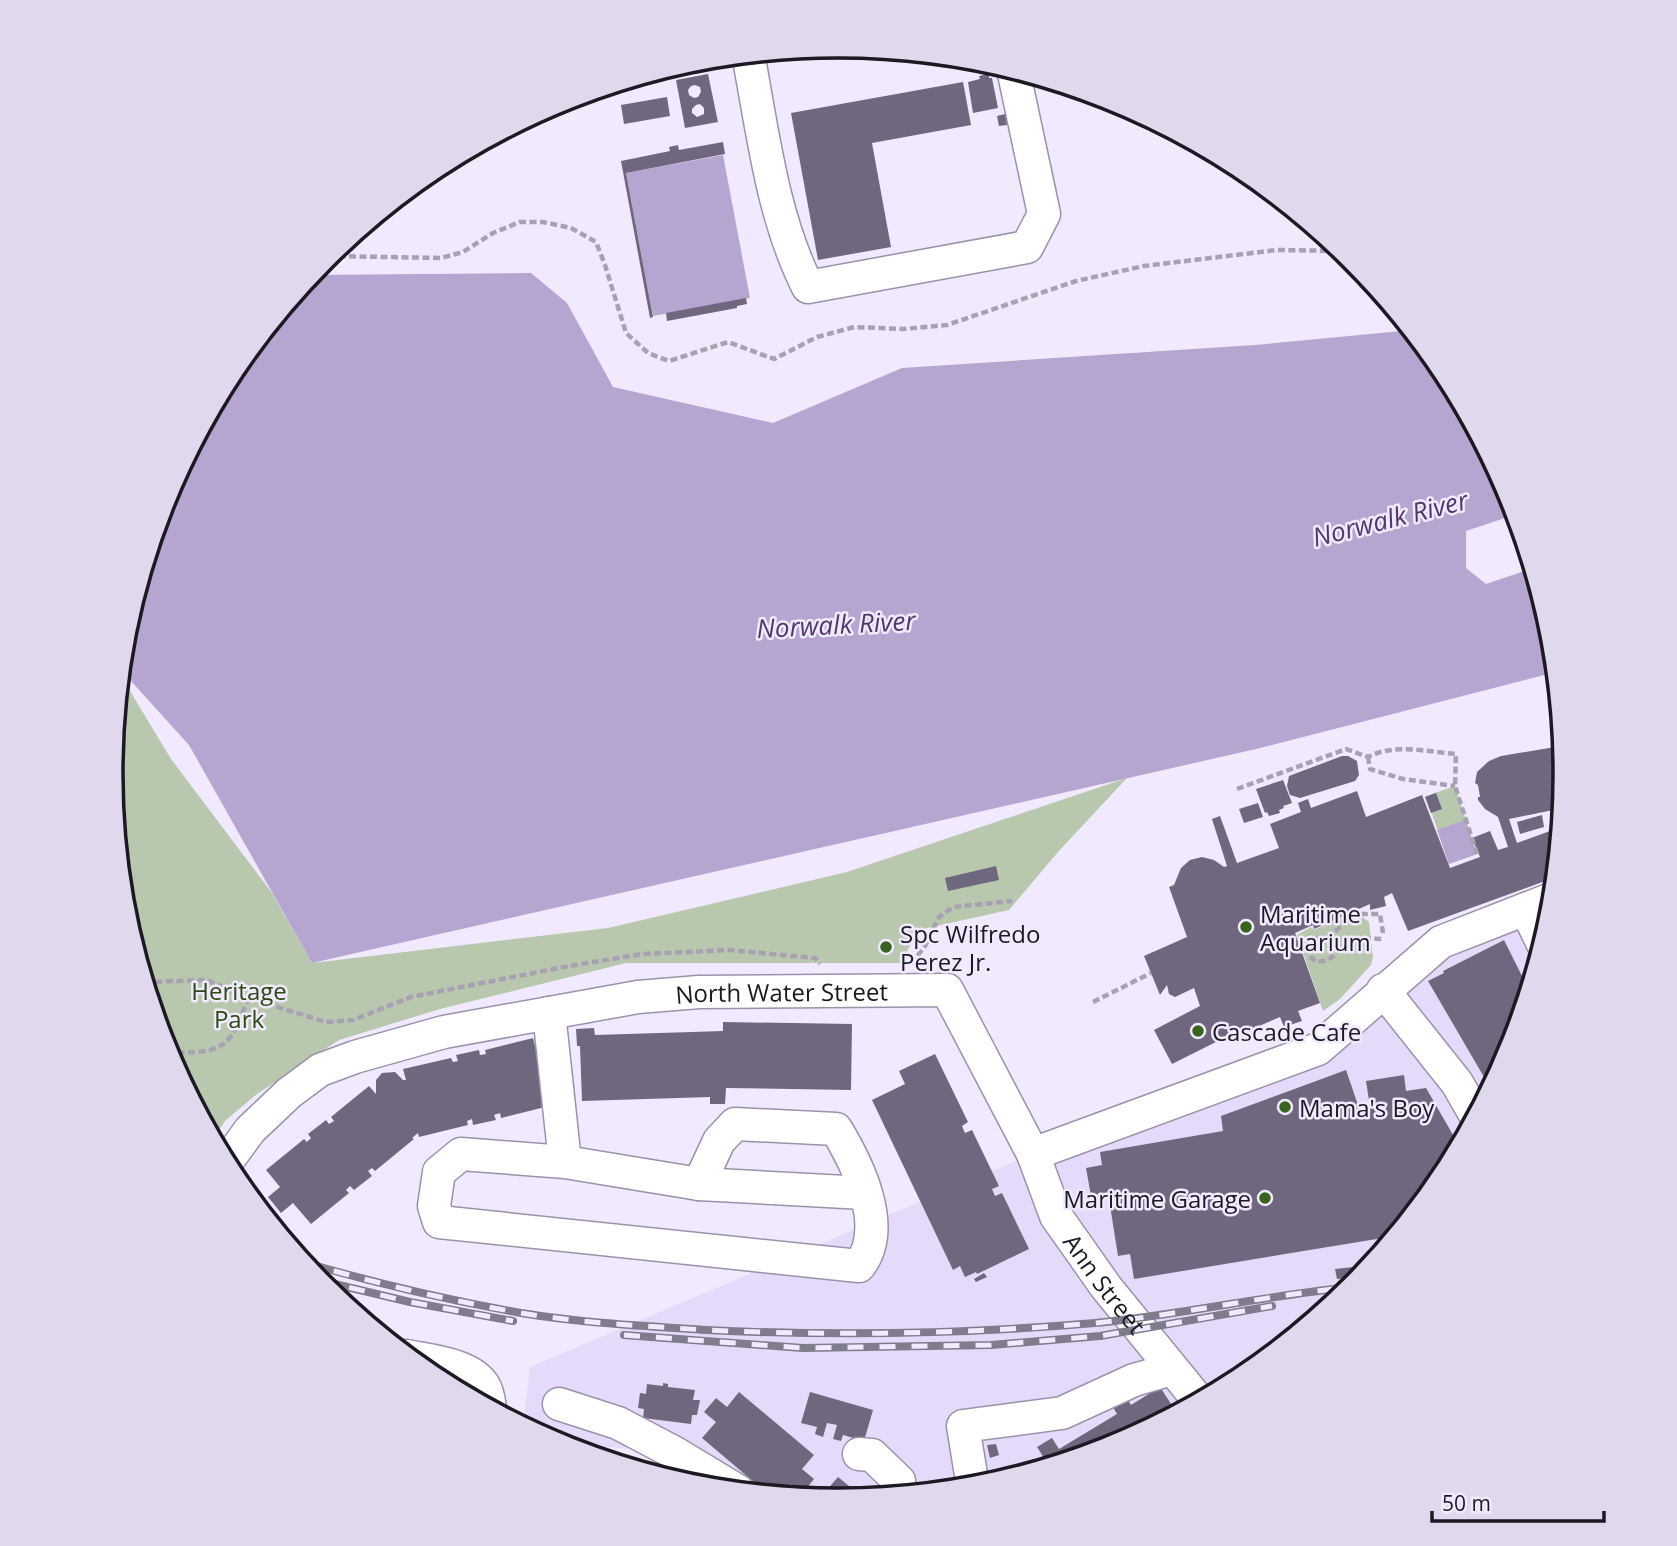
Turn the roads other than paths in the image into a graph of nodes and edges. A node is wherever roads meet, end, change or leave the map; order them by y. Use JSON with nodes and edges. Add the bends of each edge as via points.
{"nodes":[{"id":1,"x":749,"y":64,"type":"edge"},
{"id":2,"x":1015,"y":80,"type":"edge"},
{"id":3,"x":1540,"y":903,"type":"edge"},
{"id":4,"x":1383,"y":990,"type":"junction"},
{"id":5,"x":548,"y":1013,"type":"junction"},
{"id":6,"x":1471,"y":1107,"type":"edge"},
{"id":7,"x":233,"y":1153,"type":"edge"},
{"id":8,"x":1033,"y":1154,"type":"junction"},
{"id":9,"x":565,"y":1162,"type":"junction"},
{"id":10,"x":699,"y":1184,"type":"junction"},
{"id":11,"x":864,"y":1193,"type":"junction"},
{"id":12,"x":433,"y":1362,"type":"edge"},
{"id":13,"x":1172,"y":1368,"type":"junction"},
{"id":14,"x":1193,"y":1394,"type":"edge"},
{"id":15,"x":487,"y":1395,"type":"edge"},
{"id":16,"x":559,"y":1404,"type":"dead end"},
{"id":17,"x":859,"y":1454,"type":"dead end"},
{"id":18,"x":672,"y":1466,"type":"edge"},
{"id":19,"x":690,"y":1473,"type":"edge"},
{"id":20,"x":971,"y":1476,"type":"edge"},
{"id":21,"x":899,"y":1485,"type":"edge"}],
"edges":[{"from":1,"to":2,"type":"street","via":[[775,192],[808,287],[1027,247],[1044,214]]},
{"from":3,"to":4,"type":"street","via":[[1441,942]]},
{"from":4,"to":6,"type":"street"},
{"from":4,"to":8,"type":"street","via":[[1318,1049]]},
{"from":5,"to":7,"type":"street","name":"North Water Street","via":[[444,1032],[320,1070],[250,1130]]},
{"from":5,"to":8,"type":"street","name":"North Water Street","via":[[699,992],[947,990]]},
{"from":5,"to":9,"type":"street"},
{"from":8,"to":13,"type":"street","name":"Ann Street","via":[[1056,1216]]},
{"from":9,"to":10,"type":"street"},
{"from":9,"to":11,"type":"street","via":[[461,1154],[439,1172],[434,1206],[439,1222],[859,1266],[871,1243],[873,1220]]},
{"from":10,"to":11,"type":"street"},
{"from":10,"to":11,"type":"street","via":[[719,1141],[735,1124],[836,1129]]},
{"from":12,"to":15,"type":"street","via":[[475,1376]]},
{"from":13,"to":14,"type":"street","name":"Ann Street"},
{"from":13,"to":20,"type":"street","via":[[1062,1413],[963,1426]]},
{"from":16,"to":18,"type":"street","via":[[618,1423]]},
{"from":17,"to":21,"type":"street","via":[[872,1455]]},
{"from":18,"to":19,"type":"street"}]}
